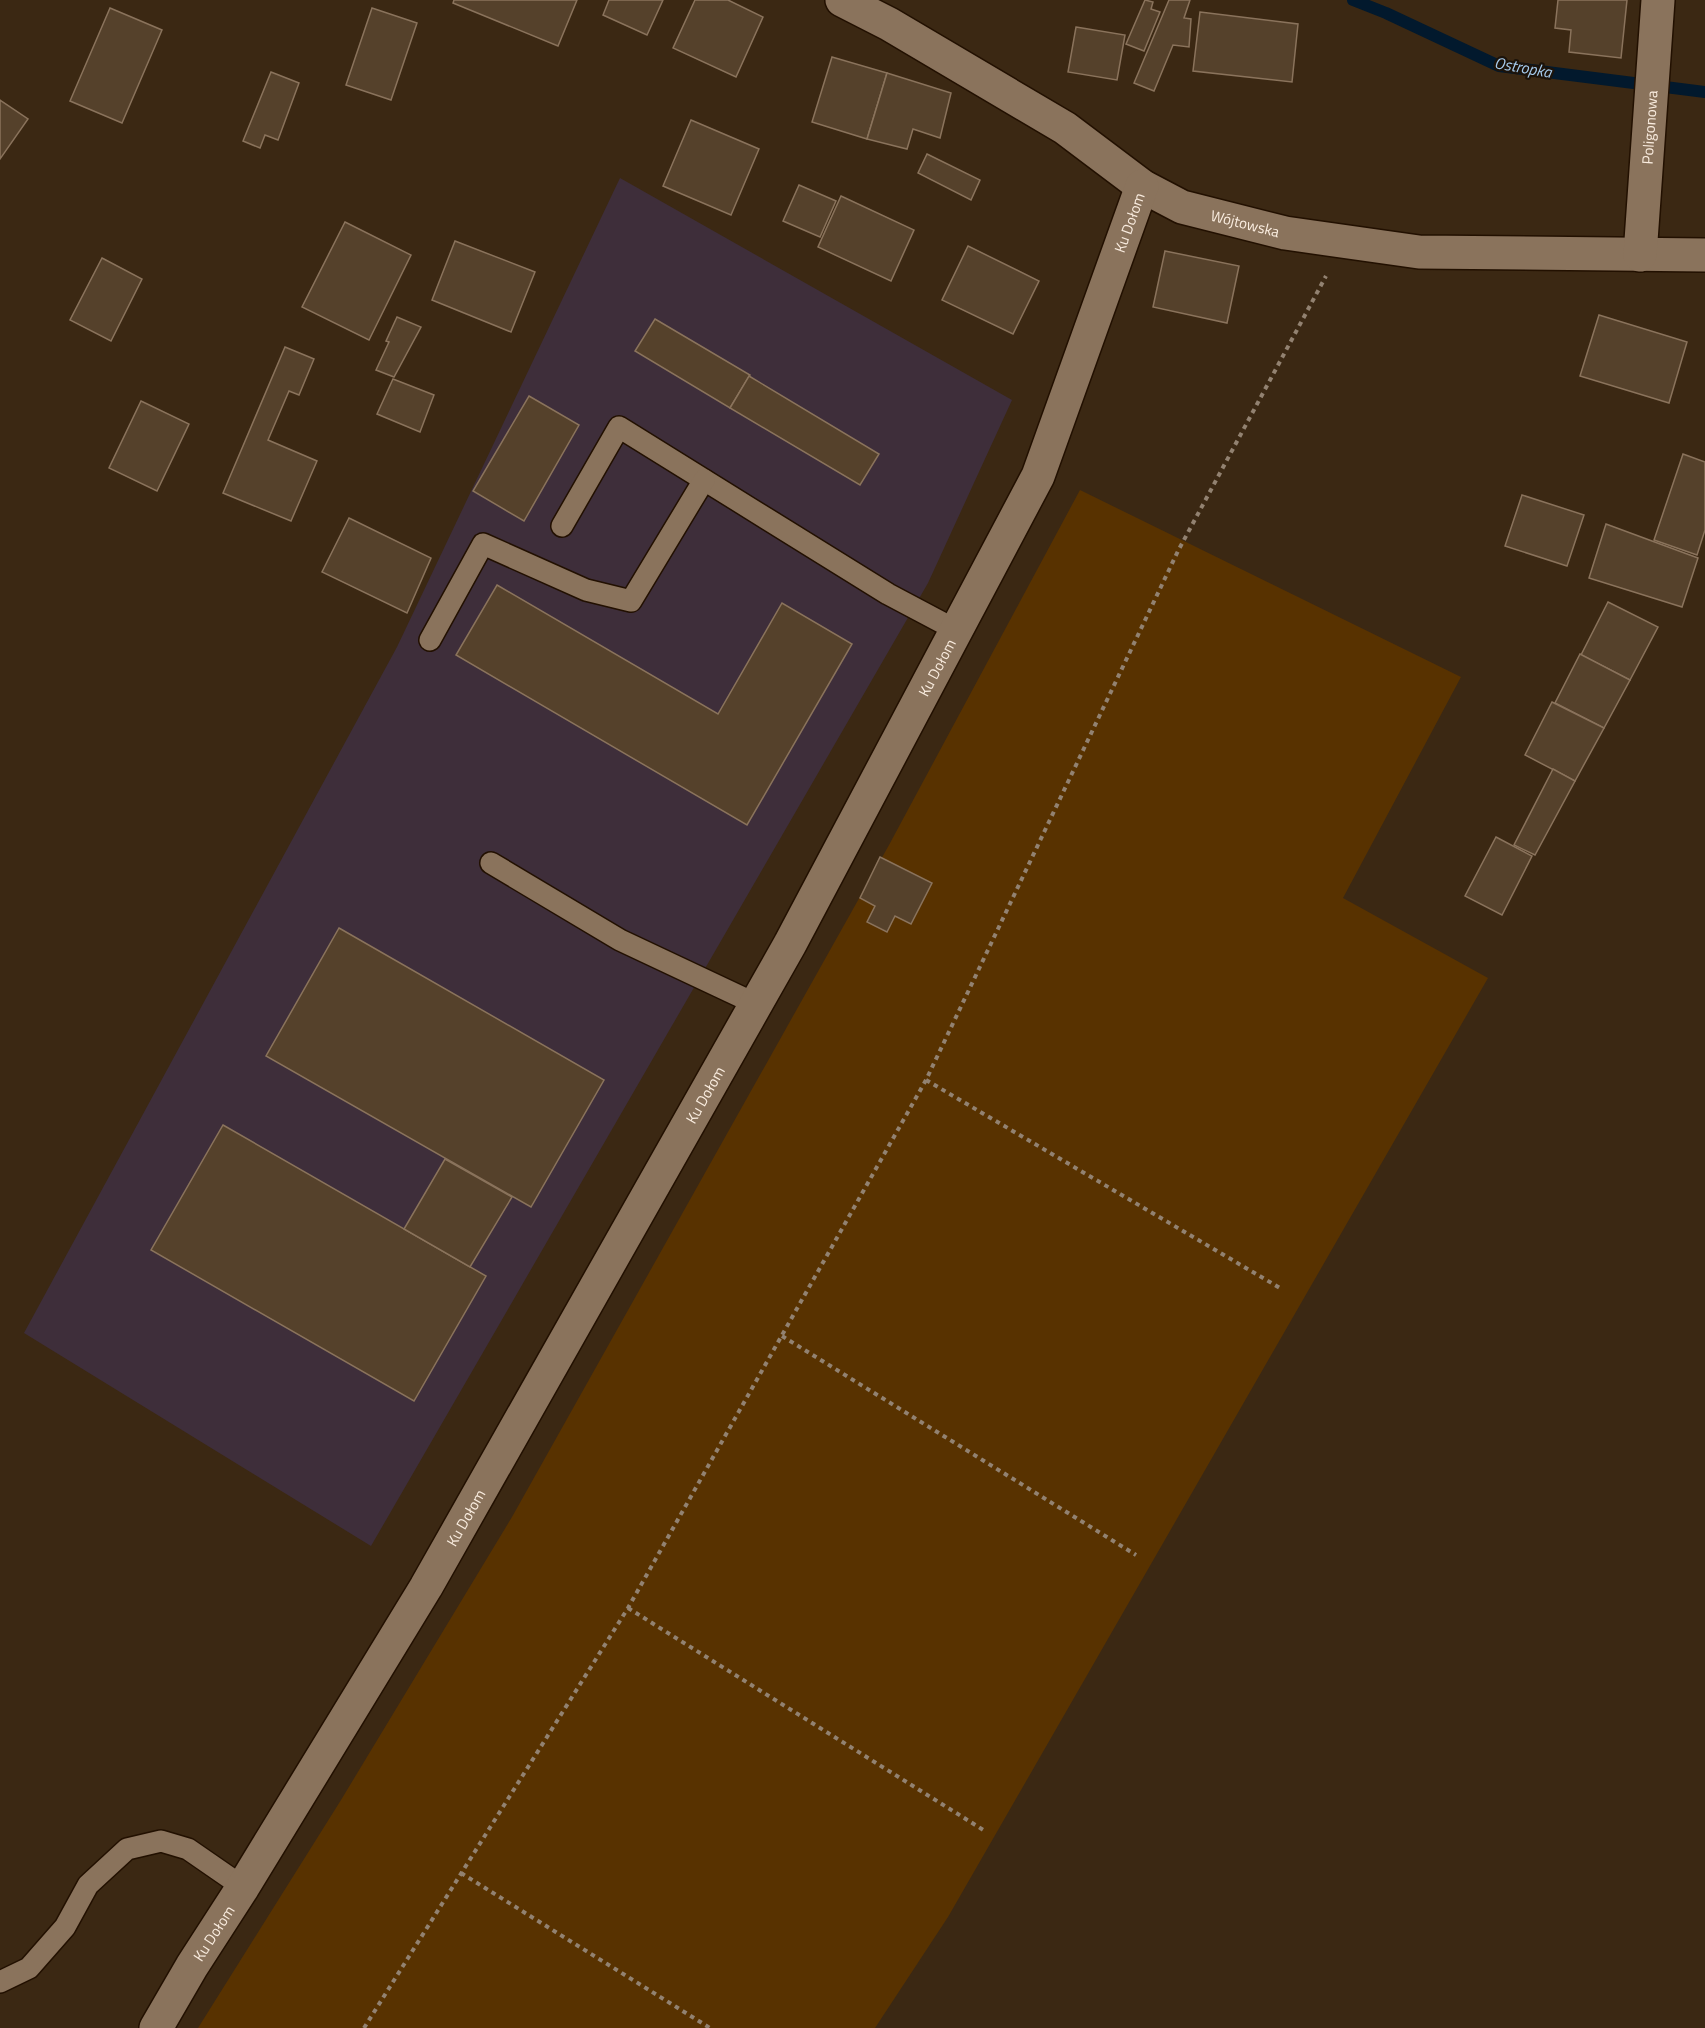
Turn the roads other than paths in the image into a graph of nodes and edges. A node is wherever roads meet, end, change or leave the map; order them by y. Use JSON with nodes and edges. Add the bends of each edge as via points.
{"nodes":[{"id":1,"x":842,"y":0,"type":"edge"},
{"id":2,"x":1658,"y":0,"type":"edge"},
{"id":3,"x":1142,"y":186,"type":"junction"},
{"id":4,"x":1640,"y":255,"type":"junction"},
{"id":5,"x":1705,"y":255,"type":"edge"},
{"id":6,"x":704,"y":480,"type":"junction"},
{"id":7,"x":562,"y":526,"type":"dead end"},
{"id":8,"x":956,"y":630,"type":"junction"},
{"id":9,"x":430,"y":640,"type":"dead end"},
{"id":10,"x":490,"y":863,"type":"dead end"},
{"id":11,"x":756,"y":1004,"type":"junction"},
{"id":12,"x":243,"y":1887,"type":"junction"},
{"id":13,"x":192,"y":1966,"type":"junction"},
{"id":14,"x":0,"y":1982,"type":"edge"},
{"id":15,"x":135,"y":2028,"type":"edge"},
{"id":16,"x":156,"y":2028,"type":"edge"}],
"edges":[{"from":1,"to":3,"type":"street","name":"Wójtowska","via":[[1065,128]]},
{"from":2,"to":4,"type":"street","name":"Poligonowa"},
{"from":3,"to":4,"type":"street","name":"Wójtowska","via":[[1182,207],[1285,232],[1419,252]]},
{"from":3,"to":8,"type":"street","name":"Ku Dołom","via":[[1038,476]]},
{"from":4,"to":5,"type":"street","name":"Wójtowska"},
{"from":6,"to":7,"type":"lane","via":[[619,427]]},
{"from":6,"to":8,"type":"lane","via":[[888,594]]},
{"from":6,"to":9,"type":"lane","via":[[631,601],[586,590],[483,544]]},
{"from":8,"to":11,"type":"street","name":"Ku Dołom"},
{"from":10,"to":11,"type":"lane","via":[[620,940]]},
{"from":11,"to":12,"type":"street","name":"Ku Dołom","via":[[426,1587]]},
{"from":12,"to":13,"type":"street","name":"Ku Dołom"},
{"from":12,"to":14,"type":"lane","via":[[188,1849],[161,1841],[127,1849],[88,1885],[65,1927],[29,1968]]},
{"from":13,"to":15,"type":"street","name":"Ku Dołom"},
{"from":13,"to":16,"type":"street","name":"Ku Dołom"}]}
